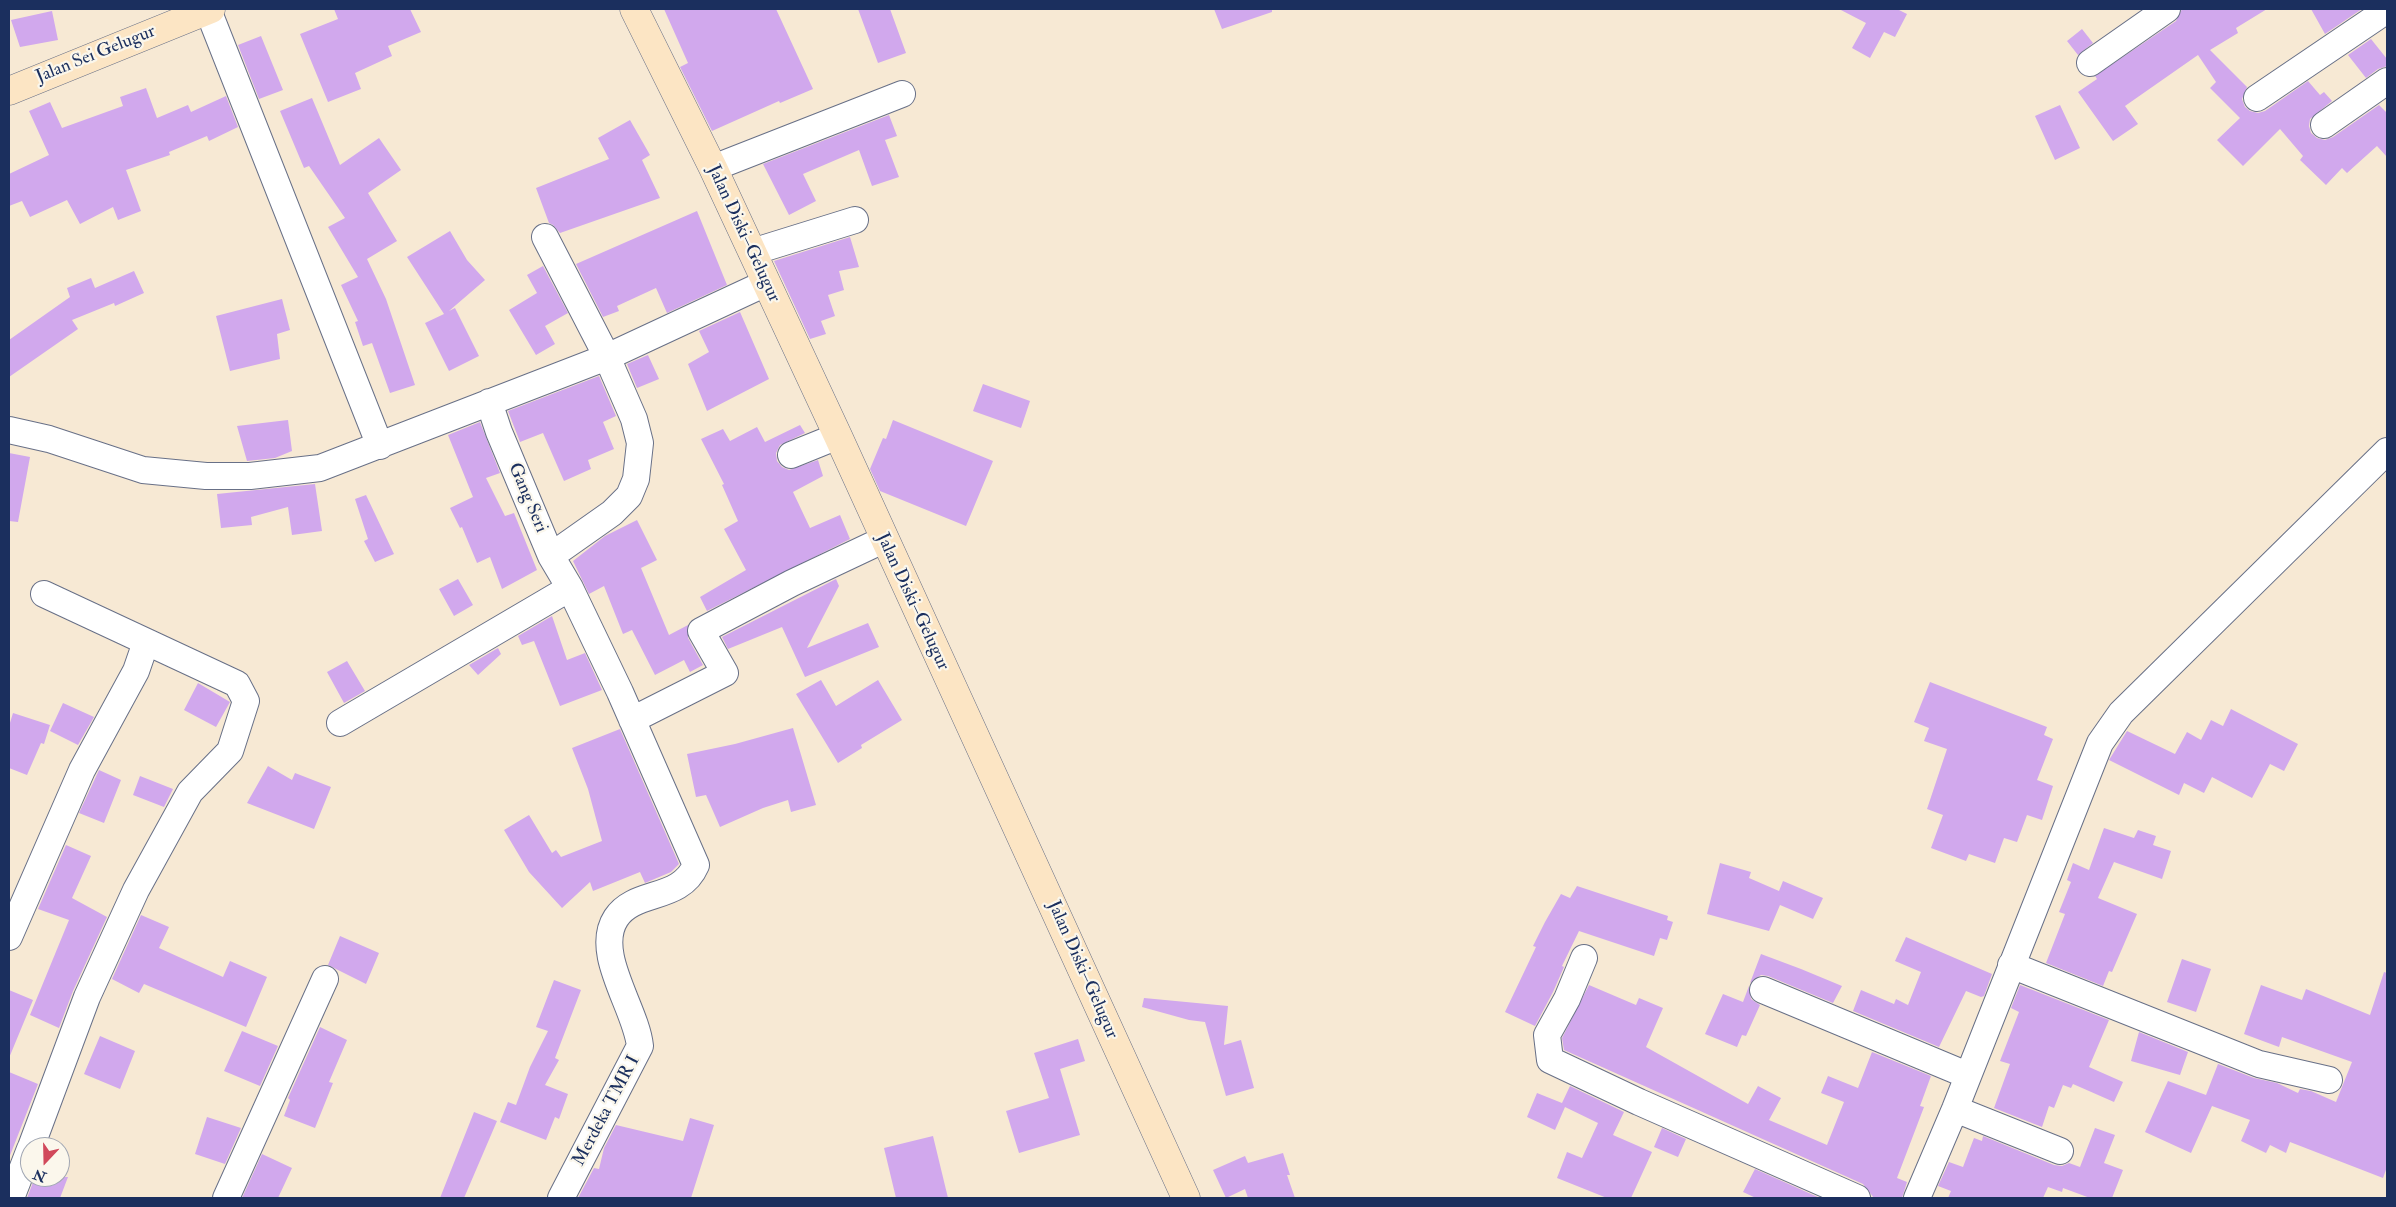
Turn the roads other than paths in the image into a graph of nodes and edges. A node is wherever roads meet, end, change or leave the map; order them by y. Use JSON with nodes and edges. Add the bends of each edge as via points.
{"nodes":[{"id":1,"x":210,"y":9,"type":"edge"},
{"id":2,"x":634,"y":9,"type":"edge"},
{"id":3,"x":2167,"y":9,"type":"edge"},
{"id":4,"x":2387,"y":10,"type":"edge"},
{"id":5,"x":2090,"y":63,"type":"dead end"},
{"id":6,"x":2387,"y":80,"type":"edge"},
{"id":7,"x":9,"y":91,"type":"edge"},
{"id":8,"x":902,"y":94,"type":"dead end"},
{"id":9,"x":2257,"y":98,"type":"dead end"},
{"id":10,"x":2324,"y":125,"type":"dead end"},
{"id":11,"x":713,"y":168,"type":"junction"},
{"id":12,"x":855,"y":220,"type":"dead end"},
{"id":13,"x":545,"y":238,"type":"dead end"},
{"id":14,"x":752,"y":252,"type":"junction"},
{"id":15,"x":766,"y":282,"type":"junction"},
{"id":16,"x":607,"y":357,"type":"junction"},
{"id":17,"x":489,"y":402,"type":"junction"},
{"id":18,"x":9,"y":430,"type":"edge"},
{"id":19,"x":838,"y":436,"type":"junction"},
{"id":20,"x":380,"y":446,"type":"junction"},
{"id":21,"x":2387,"y":451,"type":"edge"},
{"id":22,"x":791,"y":455,"type":"dead end"},
{"id":23,"x":883,"y":540,"type":"junction"},
{"id":24,"x":551,"y":556,"type":"junction"},
{"id":25,"x":570,"y":588,"type":"junction"},
{"id":26,"x":44,"y":594,"type":"dead end"},
{"id":27,"x":146,"y":642,"type":"junction"},
{"id":28,"x":632,"y":720,"type":"junction"},
{"id":29,"x":340,"y":723,"type":"dead end"},
{"id":30,"x":696,"y":865,"type":"joint"},
{"id":31,"x":9,"y":937,"type":"edge"},
{"id":32,"x":1584,"y":958,"type":"dead end"},
{"id":33,"x":2011,"y":965,"type":"junction"},
{"id":34,"x":325,"y":979,"type":"dead end"},
{"id":35,"x":1763,"y":990,"type":"dead end"},
{"id":36,"x":1967,"y":1075,"type":"junction"},
{"id":37,"x":2329,"y":1080,"type":"dead end"},
{"id":38,"x":1955,"y":1109,"type":"junction"},
{"id":39,"x":34,"y":1137,"type":"edge"},
{"id":40,"x":2060,"y":1151,"type":"dead end"},
{"id":41,"x":20,"y":1174,"type":"edge"},
{"id":42,"x":11,"y":1198,"type":"edge"},
{"id":43,"x":226,"y":1198,"type":"edge"},
{"id":44,"x":561,"y":1198,"type":"edge"},
{"id":45,"x":1186,"y":1198,"type":"edge"},
{"id":46,"x":1857,"y":1198,"type":"edge"},
{"id":47,"x":1916,"y":1198,"type":"edge"}],
"edges":[{"from":1,"to":7,"type":"main road","name":"Jalan Sei Gelugur"},
{"from":1,"to":20,"type":"street"},
{"from":2,"to":11,"type":"main road","name":"Jalan Diski–Gelugur"},
{"from":3,"to":5,"type":"street"},
{"from":4,"to":9,"type":"street"},
{"from":6,"to":10,"type":"street"},
{"from":8,"to":11,"type":"street"},
{"from":11,"to":14,"type":"main road","name":"Jalan Diski–Gelugur"},
{"from":12,"to":14,"type":"street"},
{"from":13,"to":16,"type":"street"},
{"from":14,"to":15,"type":"main road","name":"Jalan Diski–Gelugur"},
{"from":15,"to":16,"type":"street"},
{"from":15,"to":19,"type":"main road","name":"Jalan Diski–Gelugur"},
{"from":16,"to":17,"type":"street"},
{"from":16,"to":24,"type":"street","via":[[634,419],[640,443],[636,479],[629,496],[612,513]]},
{"from":17,"to":20,"type":"street"},
{"from":17,"to":24,"type":"street","name":"Gang Seri","via":[[498,432]]},
{"from":18,"to":20,"type":"street","via":[[143,470],[206,476],[250,476],[320,468]]},
{"from":19,"to":22,"type":"street"},
{"from":19,"to":23,"type":"main road","name":"Jalan Diski–Gelugur"},
{"from":21,"to":33,"type":"street","via":[[2121,713],[2100,743]]},
{"from":23,"to":28,"type":"street","via":[[701,631],[725,673]]},
{"from":23,"to":45,"type":"main road","name":"Jalan Diski–Gelugur"},
{"from":24,"to":25,"type":"street","name":"Gang Seri"},
{"from":25,"to":28,"type":"street","name":"Gang Seri"},
{"from":25,"to":29,"type":"street"},
{"from":26,"to":27,"type":"street"},
{"from":27,"to":31,"type":"street","via":[[136,671],[82,770]]},
{"from":27,"to":39,"type":"street","via":[[237,684],[246,701],[242,720],[230,751],[190,792],[136,890],[87,997]]},
{"from":28,"to":30,"type":"street","name":"Gang Seri"},
{"from":30,"to":44,"type":"street","name":"Merdeka TMR I","via":[[686,881],[627,906],[612,925],[608,944],[612,963],[638,1030],[640,1046]]},
{"from":32,"to":46,"type":"street","via":[[1547,1036],[1550,1060]]},
{"from":33,"to":36,"type":"street"},
{"from":33,"to":37,"type":"street","via":[[2259,1064]]},
{"from":34,"to":43,"type":"street"},
{"from":35,"to":36,"type":"street"},
{"from":36,"to":38,"type":"street"},
{"from":38,"to":40,"type":"street"},
{"from":38,"to":47,"type":"street"},
{"from":41,"to":42,"type":"street"}]}
